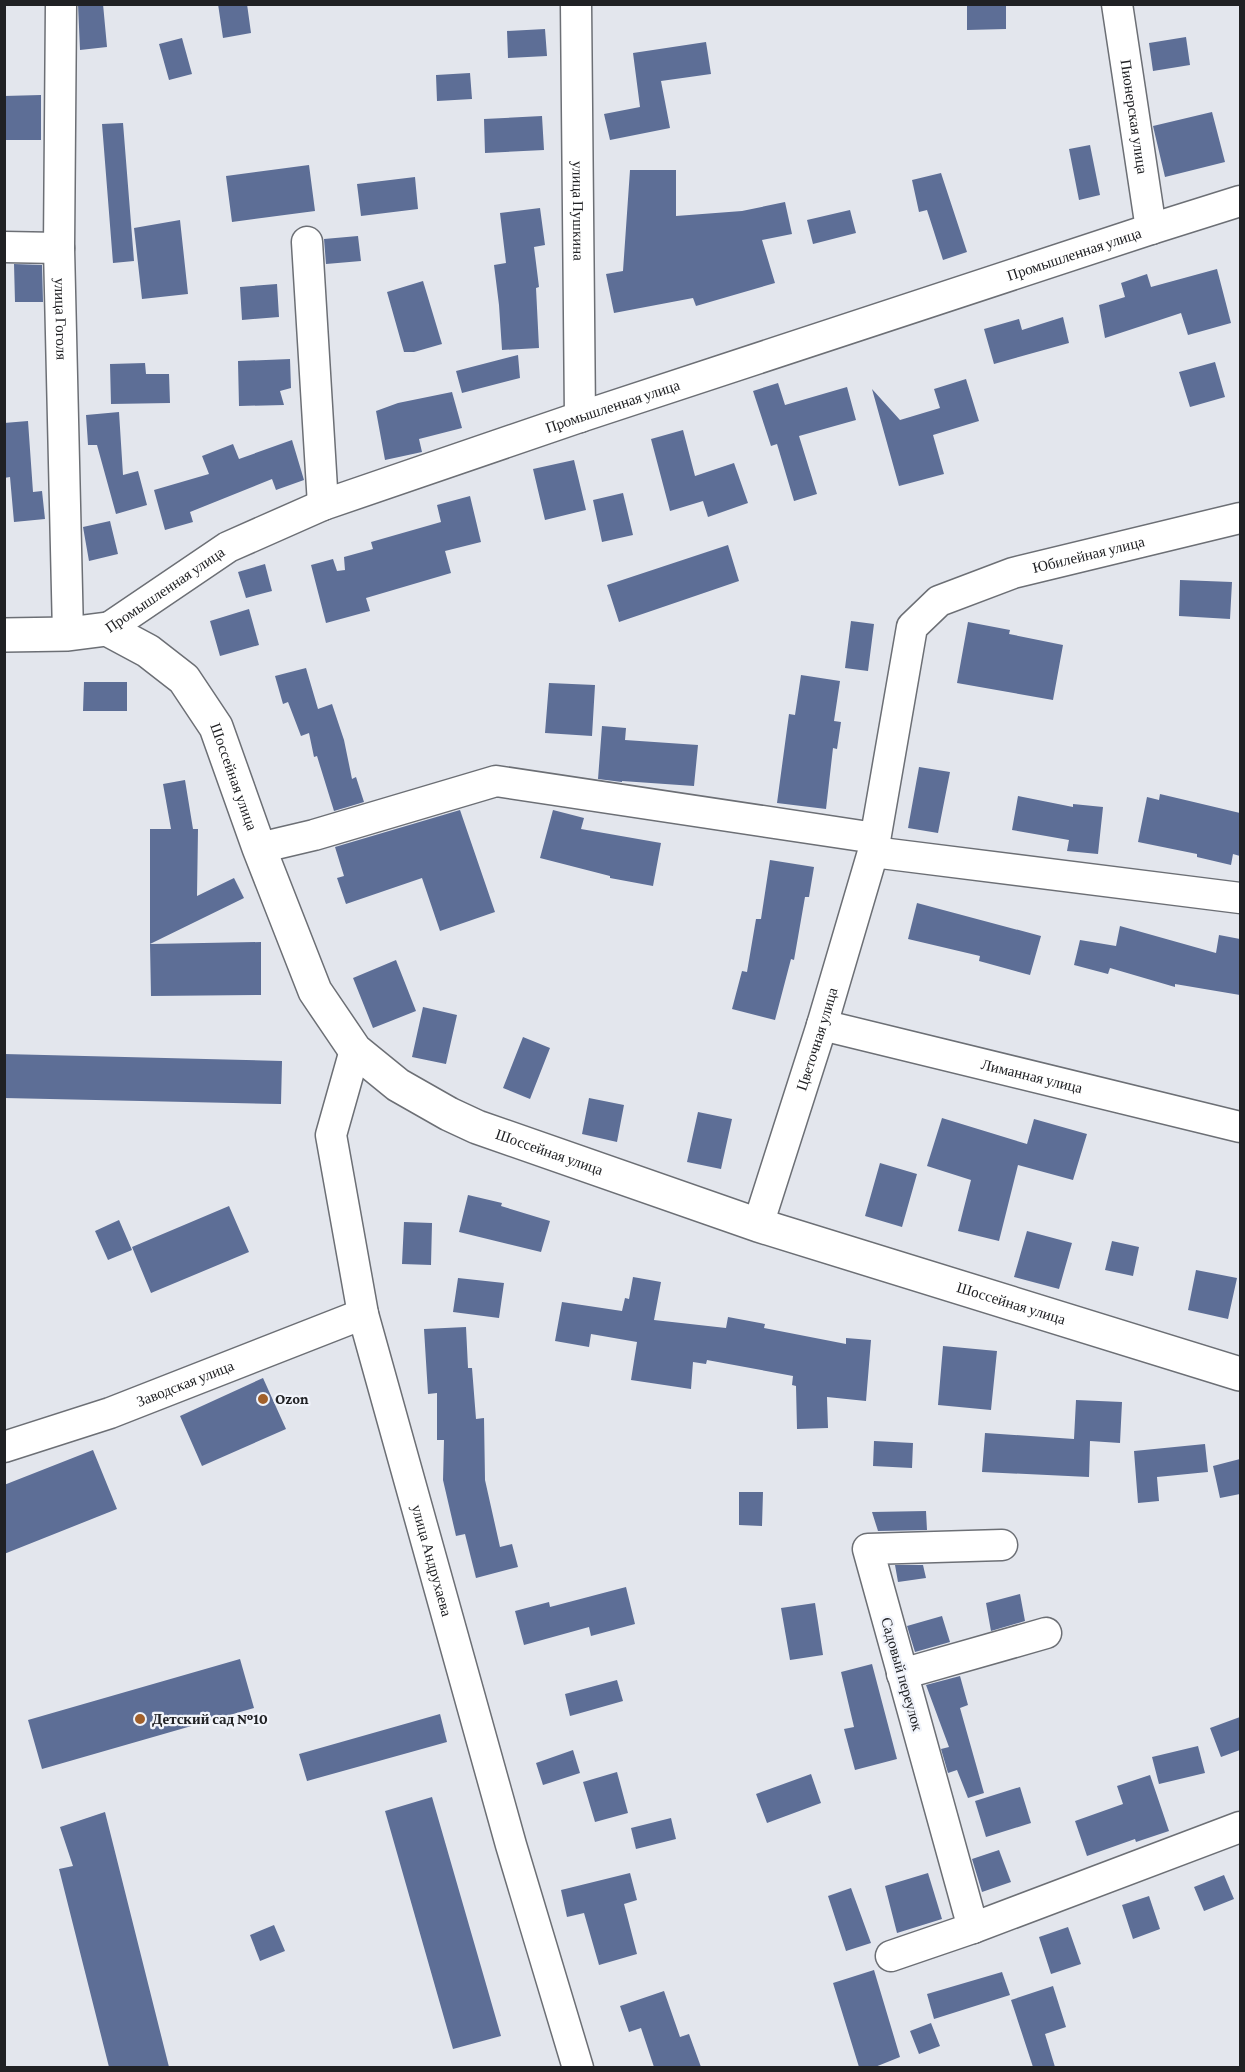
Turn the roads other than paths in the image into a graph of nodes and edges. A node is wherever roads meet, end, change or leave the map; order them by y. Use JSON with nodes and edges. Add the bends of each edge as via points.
{"nodes":[{"id":1,"x":61,"y":4,"type":"edge"},
{"id":2,"x":576,"y":4,"type":"edge"},
{"id":3,"x":1117,"y":4,"type":"edge"},
{"id":4,"x":1240,"y":201,"type":"edge"},
{"id":5,"x":1151,"y":229,"type":"junction"},
{"id":6,"x":307,"y":242,"type":"dead end"},
{"id":7,"x":4,"y":247,"type":"edge"},
{"id":8,"x":59,"y":248,"type":"junction"},
{"id":9,"x":580,"y":417,"type":"junction"},
{"id":10,"x":323,"y":505,"type":"junction"},
{"id":11,"x":1240,"y":518,"type":"edge"},
{"id":12,"x":939,"y":601,"type":"joint"},
{"id":13,"x":106,"y":629,"type":"junction"},
{"id":14,"x":68,"y":634,"type":"junction"},
{"id":15,"x":4,"y":635,"type":"edge"},
{"id":16,"x":874,"y":845,"type":"junction"},
{"id":17,"x":259,"y":848,"type":"junction"},
{"id":18,"x":1240,"y":898,"type":"edge"},
{"id":19,"x":822,"y":1025,"type":"junction"},
{"id":20,"x":355,"y":1050,"type":"junction"},
{"id":21,"x":1240,"y":1127,"type":"edge"},
{"id":22,"x":758,"y":1225,"type":"junction"},
{"id":23,"x":363,"y":1314,"type":"junction"},
{"id":24,"x":1240,"y":1374,"type":"edge"},
{"id":25,"x":4,"y":1447,"type":"edge"},
{"id":26,"x":1002,"y":1545,"type":"dead end"},
{"id":27,"x":1046,"y":1633,"type":"dead end"},
{"id":28,"x":902,"y":1674,"type":"junction"},
{"id":29,"x":1240,"y":1827,"type":"edge"},
{"id":30,"x":973,"y":1928,"type":"junction"},
{"id":31,"x":891,"y":1956,"type":"dead end"},
{"id":32,"x":578,"y":2067,"type":"edge"}],
"edges":[{"from":1,"to":8,"type":"street","name":"улица Гоголя"},
{"from":2,"to":9,"type":"street","name":"улица Пушкина"},
{"from":3,"to":5,"type":"street","name":"Пионерская улица"},
{"from":4,"to":5,"type":"street","name":"Промышленная улица"},
{"from":5,"to":9,"type":"street","name":"Промышленная улица"},
{"from":6,"to":10,"type":"street"},
{"from":7,"to":8,"type":"street"},
{"from":8,"to":14,"type":"street","name":"улица Гоголя"},
{"from":9,"to":10,"type":"street","name":"Промышленная улица"},
{"from":10,"to":13,"type":"street","name":"Промышленная улица","via":[[228,547]]},
{"from":11,"to":12,"type":"street","name":"Юбилейная улица","via":[[1013,573]]},
{"from":12,"to":16,"type":"street","name":"Цветочная улица","via":[[912,627]]},
{"from":13,"to":14,"type":"main road","name":"Промышленная улица"},
{"from":13,"to":17,"type":"main road","name":"Шоссейная улица","via":[[148,651],[184,679],[216,727]]},
{"from":14,"to":15,"type":"main road","name":"Промышленная улица"},
{"from":16,"to":17,"type":"street","via":[[496,781]]},
{"from":16,"to":18,"type":"street"},
{"from":16,"to":19,"type":"street","name":"Цветочная улица"},
{"from":17,"to":20,"type":"main road","name":"Шоссейная улица","via":[[315,991]]},
{"from":19,"to":21,"type":"street","name":"Лиманная улица"},
{"from":19,"to":22,"type":"street","name":"Цветочная улица"},
{"from":20,"to":22,"type":"main road","name":"Шоссейная улица","via":[[398,1085],[477,1127]]},
{"from":20,"to":23,"type":"street","name":"улица Андрухаева","via":[[331,1135]]},
{"from":22,"to":24,"type":"main road","name":"Шоссейная улица"},
{"from":23,"to":25,"type":"street","name":"Заводская улица","via":[[110,1413]]},
{"from":23,"to":32,"type":"street","name":"улица Андрухаева","via":[[510,1845]]},
{"from":26,"to":28,"type":"street","name":"Садовый переулок","via":[[867,1549]]},
{"from":27,"to":28,"type":"street"},
{"from":28,"to":30,"type":"street","name":"Садовый переулок"},
{"from":29,"to":30,"type":"street"},
{"from":30,"to":31,"type":"street"}]}
